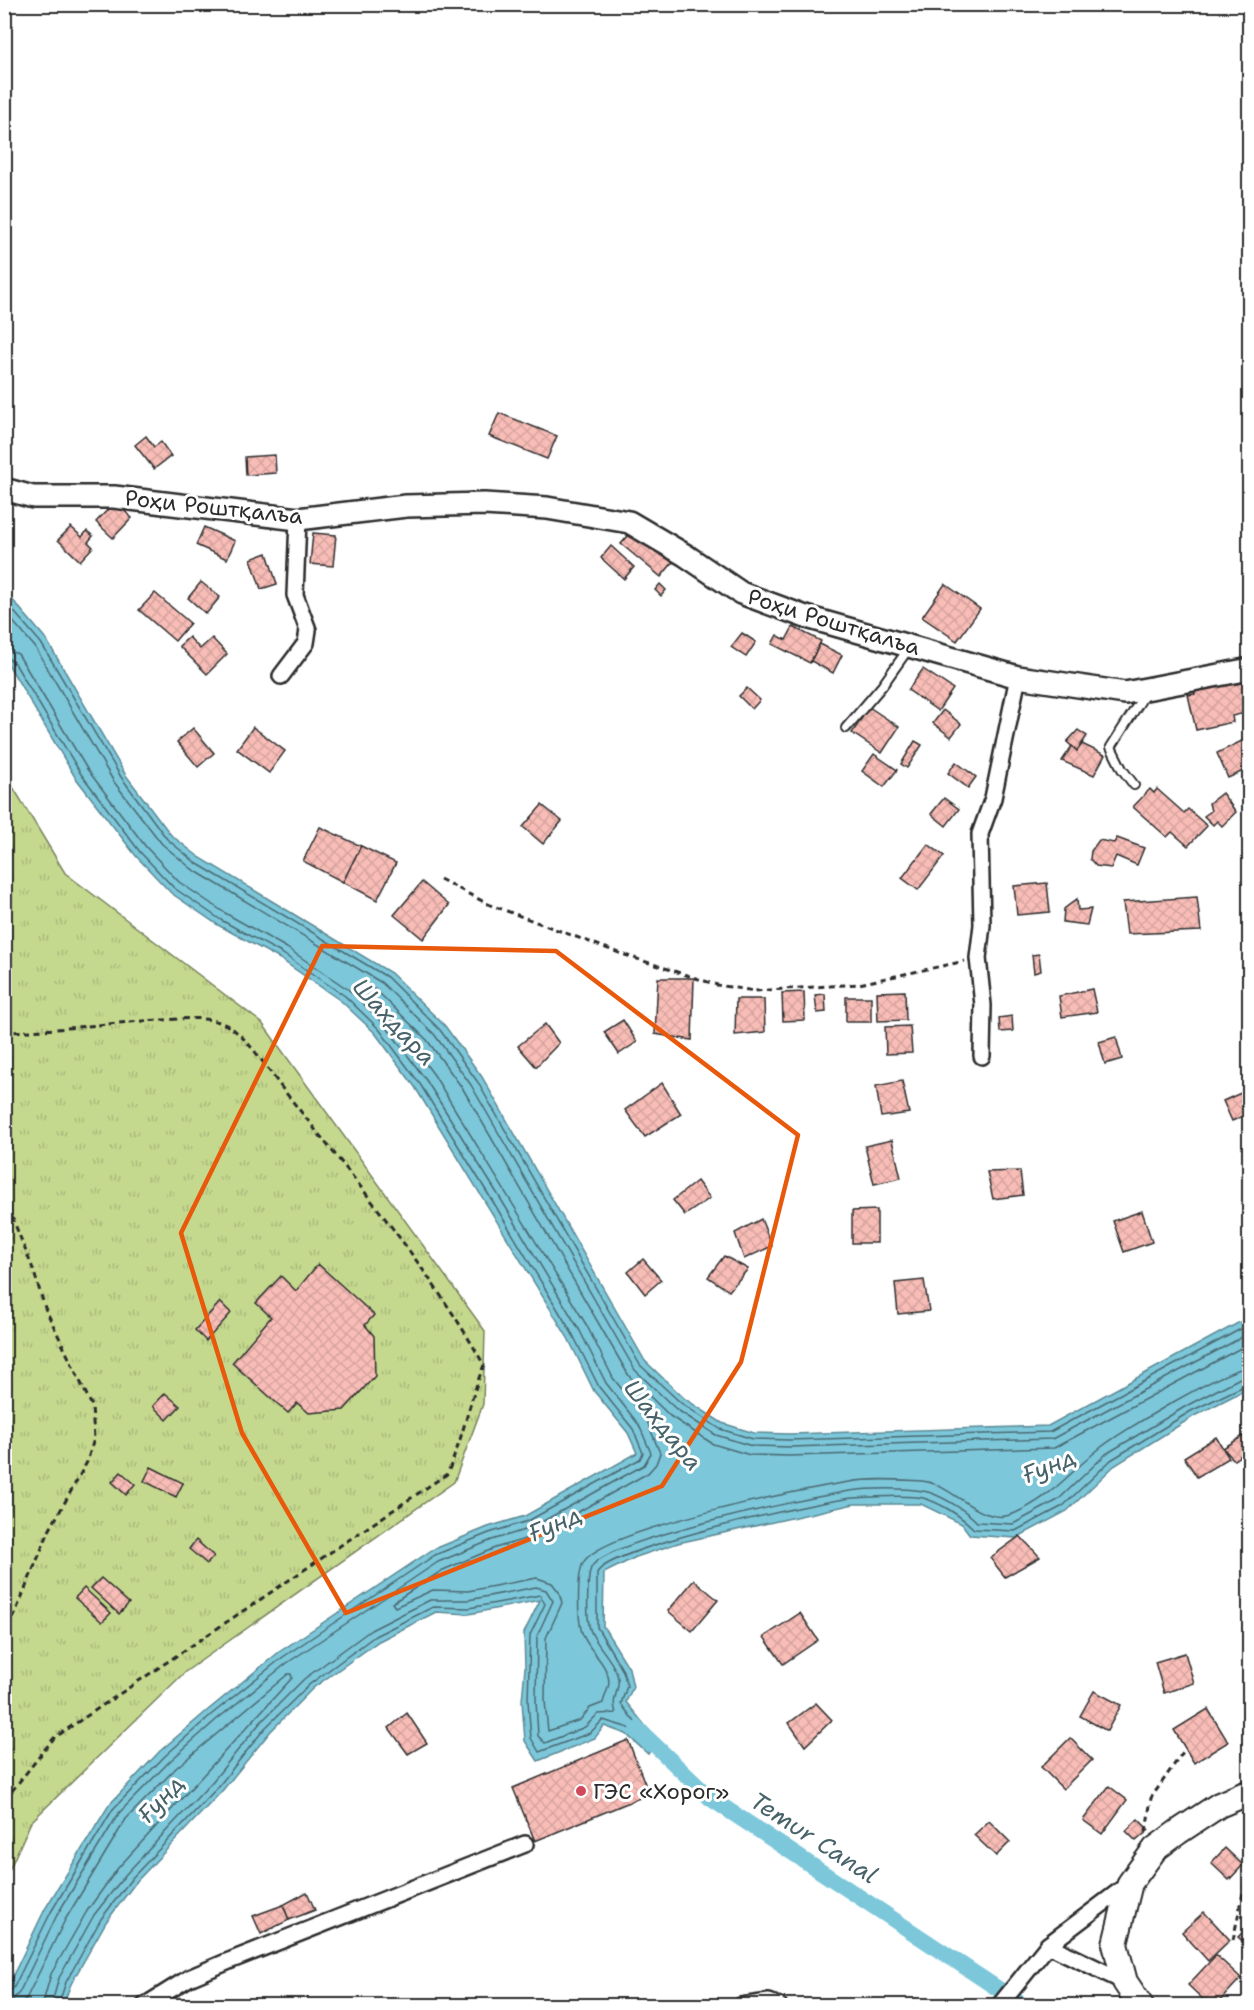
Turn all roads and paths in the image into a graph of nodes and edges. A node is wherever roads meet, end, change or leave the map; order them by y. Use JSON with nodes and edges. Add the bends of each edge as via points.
{"nodes":[{"id":1,"x":4,"y":489,"type":"edge"},
{"id":2,"x":298,"y":519,"type":"junction"},
{"id":3,"x":910,"y":646,"type":"junction"},
{"id":4,"x":1250,"y":669,"type":"edge"},
{"id":5,"x":281,"y":676,"type":"dead end"},
{"id":6,"x":1018,"y":677,"type":"junction"},
{"id":7,"x":1147,"y":691,"type":"junction"},
{"id":8,"x":846,"y":728,"type":"dead end"},
{"id":9,"x":1134,"y":785,"type":"dead end"},
{"id":10,"x":440,"y":879,"type":"dead end"},
{"id":11,"x":978,"y":958,"type":"junction"},
{"id":12,"x":4,"y":1032,"type":"edge"},
{"id":13,"x":982,"y":1056,"type":"dead end"},
{"id":14,"x":4,"y":1197,"type":"edge"},
{"id":15,"x":4,"y":1640,"type":"edge"},
{"id":16,"x":1185,"y":1749,"type":"dead end"},
{"id":17,"x":1250,"y":1792,"type":"edge"},
{"id":18,"x":4,"y":1801,"type":"edge"},
{"id":19,"x":525,"y":1844,"type":"dead end"},
{"id":20,"x":1155,"y":1849,"type":"junction"},
{"id":21,"x":1250,"y":1874,"type":"edge"},
{"id":22,"x":1130,"y":1883,"type":"junction"},
{"id":23,"x":1233,"y":1940,"type":"dead end"},
{"id":24,"x":1048,"y":1945,"type":"junction"},
{"id":25,"x":1125,"y":1982,"type":"junction"},
{"id":26,"x":144,"y":2006,"type":"edge"},
{"id":27,"x":741,"y":2006,"type":"edge"},
{"id":28,"x":779,"y":2006,"type":"edge"},
{"id":29,"x":999,"y":2006,"type":"edge"},
{"id":30,"x":1141,"y":2006,"type":"edge"}],
"edges":[{"from":1,"to":2,"type":"main road","name":"Роҳи Роштқалъа","via":[[33,497],[114,497]]},
{"from":2,"to":3,"type":"main road","name":"Роҳи Роштқалъа","via":[[406,506],[484,504],[547,508],[629,522],[741,593],[803,616]]},
{"from":2,"to":5,"type":"street","via":[[295,595],[308,630],[306,643]]},
{"from":3,"to":6,"type":"main road","name":"Роҳи Роштқалъа"},
{"from":3,"to":8,"type":"lane"},
{"from":4,"to":7,"type":"main road","name":"Роҳи Роштқалъа"},
{"from":6,"to":7,"type":"main road","name":"Роҳи Роштқалъа","via":[[1125,693]]},
{"from":6,"to":11,"type":"street","via":[[993,798],[980,834],[982,925]]},
{"from":7,"to":9,"type":"lane","via":[[1112,747]]},
{"from":10,"to":11,"type":"path","via":[[488,904],[717,986],[755,991],[859,984]]},
{"from":11,"to":13,"type":"street","via":[[983,1005]]},
{"from":12,"to":18,"type":"path","via":[[197,1018],[223,1023],[246,1042],[334,1153],[456,1316],[484,1365],[447,1474],[54,1738]]},
{"from":14,"to":15,"type":"path","via":[[45,1308],[92,1406],[94,1439],[87,1462],[50,1531]]},
{"from":16,"to":20,"type":"path","via":[[1152,1798],[1144,1845]]},
{"from":17,"to":20,"type":"main road","via":[[1219,1805]]},
{"from":19,"to":26,"type":"street","via":[[189,1978]]},
{"from":20,"to":22,"type":"main road"},
{"from":21,"to":23,"type":"path"},
{"from":22,"to":24,"type":"street"},
{"from":22,"to":25,"type":"main road","via":[[1115,1944]]},
{"from":24,"to":25,"type":"street"},
{"from":24,"to":29,"type":"street"},
{"from":25,"to":30,"type":"main road"},
{"from":27,"to":28,"type":"street","via":[[769,2002]]}]}
